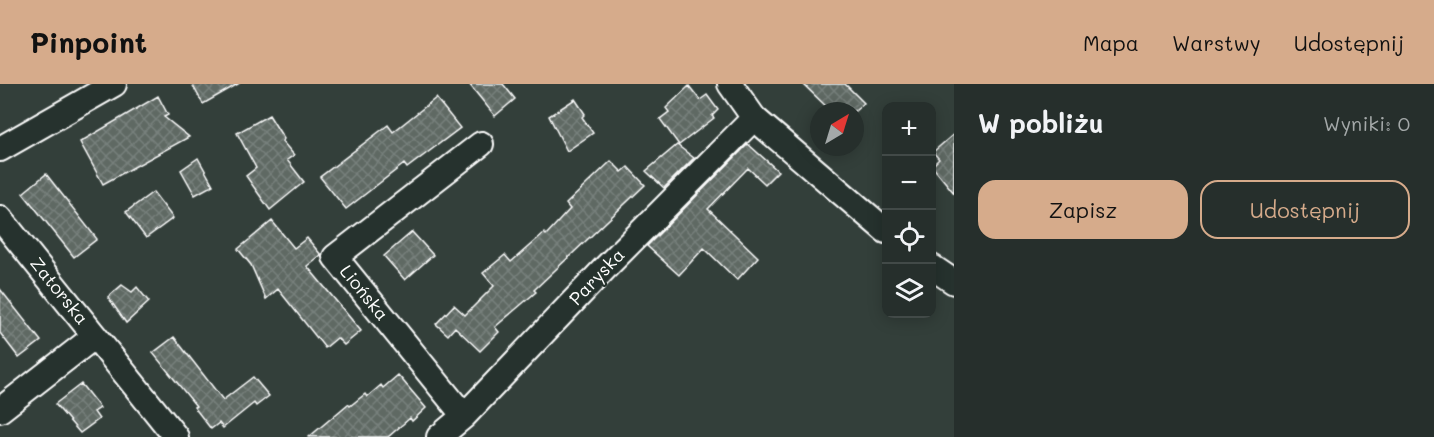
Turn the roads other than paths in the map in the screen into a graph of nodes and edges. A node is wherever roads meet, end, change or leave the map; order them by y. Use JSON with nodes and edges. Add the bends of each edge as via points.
{"nodes":[{"id":1,"x":114,"y":84,"type":"edge"},
{"id":2,"x":730,"y":84,"type":"edge"},
{"id":3,"x":754,"y":118,"type":"junction"},
{"id":4,"x":481,"y":144,"type":"dead end"},
{"id":5,"x":0,"y":149,"type":"edge"},
{"id":6,"x":0,"y":218,"type":"edge"},
{"id":7,"x":882,"y":228,"type":"edge"},
{"id":8,"x":936,"y":270,"type":"edge"},
{"id":9,"x":954,"y":282,"type":"edge"},
{"id":10,"x":95,"y":336,"type":"junction"},
{"id":11,"x":0,"y":410,"type":"edge"},
{"id":12,"x":464,"y":416,"type":"junction"},
{"id":13,"x":176,"y":437,"type":"edge"},
{"id":14,"x":440,"y":437,"type":"edge"}],
"edges":[{"from":1,"to":5,"type":"street"},
{"from":2,"to":3,"type":"street"},
{"from":3,"to":7,"type":"street"},
{"from":3,"to":12,"type":"street","name":"Paryska"},
{"from":4,"to":12,"type":"street","name":"Liońska","via":[[334,257]]},
{"from":6,"to":10,"type":"street","name":"Zatorska"},
{"from":8,"to":9,"type":"street"},
{"from":10,"to":11,"type":"street","name":"Zatorska"},
{"from":10,"to":13,"type":"street","name":"Zatorska"},
{"from":12,"to":14,"type":"street","name":"Paryska"}]}
